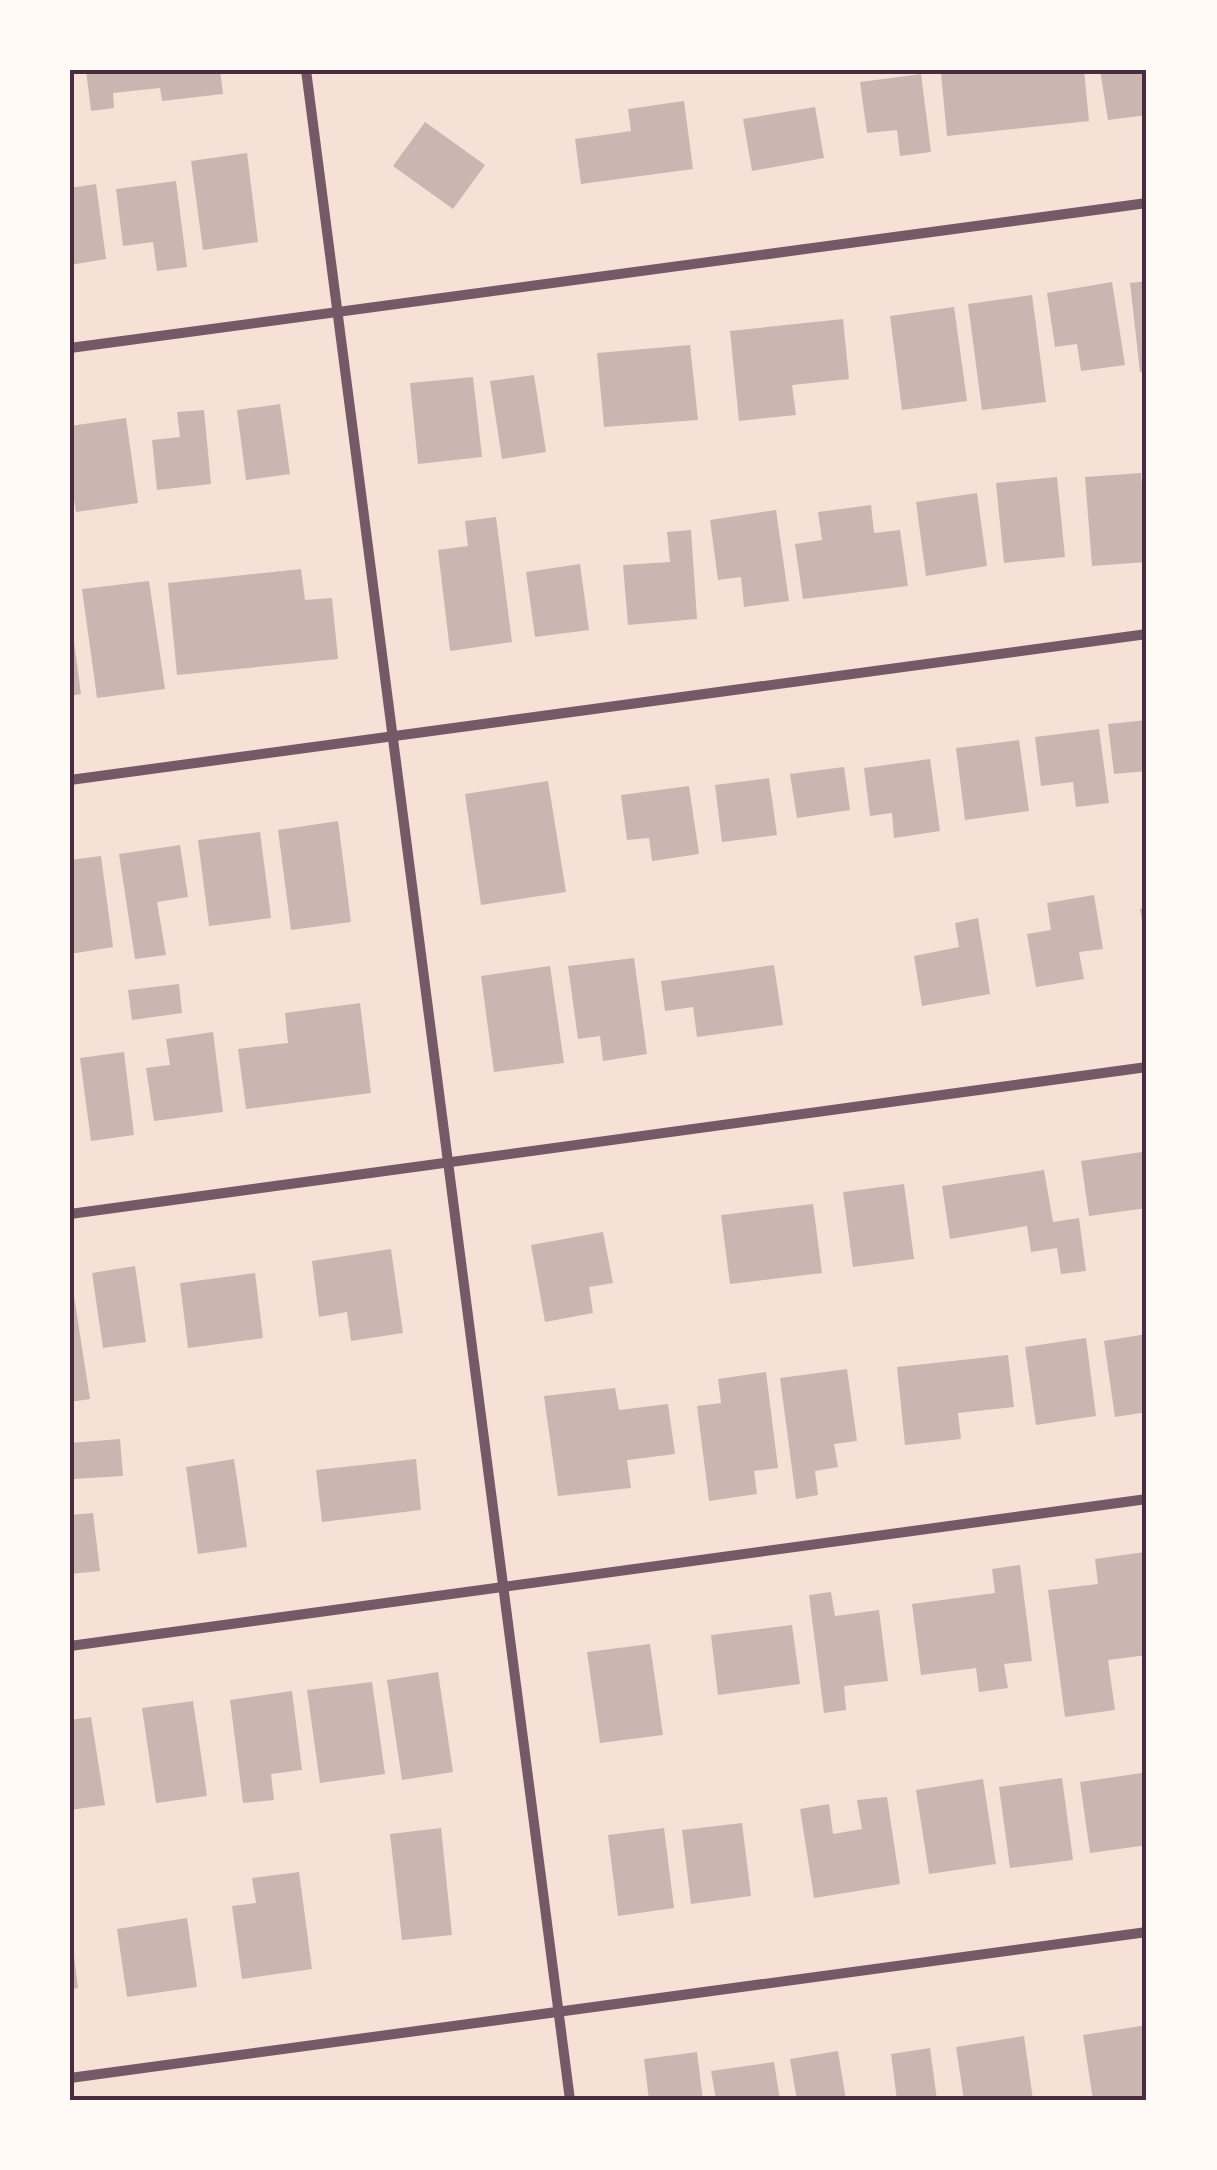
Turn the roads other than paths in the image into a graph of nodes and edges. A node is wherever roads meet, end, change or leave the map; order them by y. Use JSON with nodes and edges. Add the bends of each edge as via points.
{"nodes":[{"id":1,"x":306,"y":70,"type":"edge"},
{"id":2,"x":1147,"y":204,"type":"edge"},
{"id":3,"x":337,"y":312,"type":"junction"},
{"id":4,"x":70,"y":348,"type":"edge"},
{"id":5,"x":1147,"y":634,"type":"edge"},
{"id":6,"x":394,"y":736,"type":"junction"},
{"id":7,"x":70,"y":780,"type":"edge"},
{"id":8,"x":1147,"y":1067,"type":"edge"},
{"id":9,"x":449,"y":1162,"type":"junction"},
{"id":10,"x":70,"y":1214,"type":"edge"},
{"id":11,"x":1147,"y":1499,"type":"edge"},
{"id":12,"x":504,"y":1586,"type":"junction"},
{"id":13,"x":70,"y":1646,"type":"edge"},
{"id":14,"x":1147,"y":1932,"type":"edge"},
{"id":15,"x":559,"y":2012,"type":"junction"},
{"id":16,"x":70,"y":2078,"type":"edge"},
{"id":17,"x":570,"y":2100,"type":"edge"}],
"edges":[{"from":1,"to":3,"type":"street"},
{"from":2,"to":3,"type":"street"},
{"from":3,"to":4,"type":"street"},
{"from":3,"to":6,"type":"street"},
{"from":5,"to":6,"type":"street"},
{"from":6,"to":7,"type":"street"},
{"from":6,"to":9,"type":"street"},
{"from":8,"to":9,"type":"street"},
{"from":9,"to":10,"type":"street"},
{"from":9,"to":12,"type":"street"},
{"from":11,"to":12,"type":"street"},
{"from":12,"to":13,"type":"street"},
{"from":12,"to":15,"type":"street"},
{"from":14,"to":15,"type":"street"},
{"from":15,"to":16,"type":"street"},
{"from":15,"to":17,"type":"street"}]}
